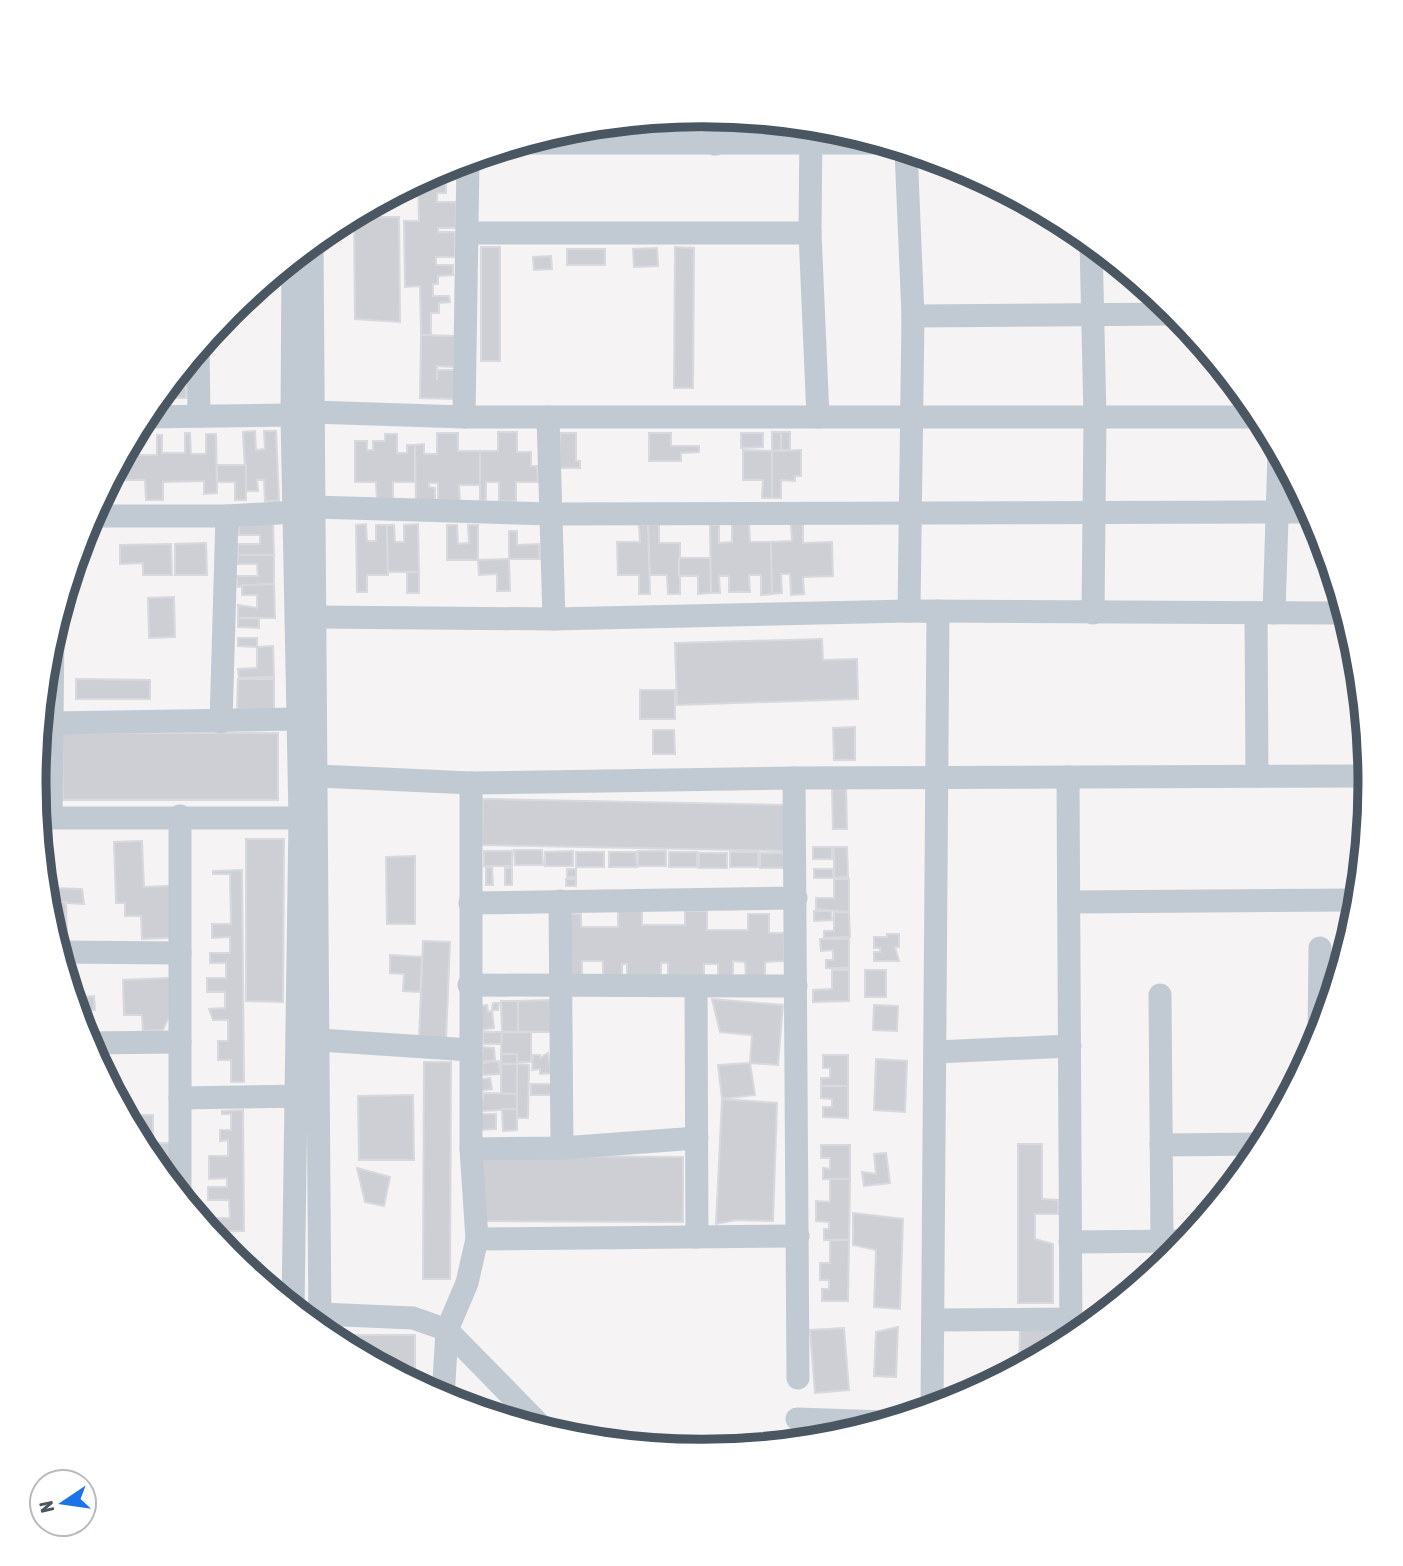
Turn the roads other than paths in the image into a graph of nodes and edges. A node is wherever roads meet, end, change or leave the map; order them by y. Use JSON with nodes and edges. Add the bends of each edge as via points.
{"nodes":[{"id":1,"x":715,"y":127,"type":"edge"},
{"id":2,"x":800,"y":135,"type":"edge"},
{"id":3,"x":811,"y":137,"type":"edge"},
{"id":4,"x":559,"y":143,"type":"edge"},
{"id":5,"x":715,"y":144,"type":"junction"},
{"id":6,"x":906,"y":160,"type":"edge"},
{"id":7,"x":468,"y":170,"type":"edge"},
{"id":8,"x":468,"y":233,"type":"junction"},
{"id":9,"x":810,"y":233,"type":"junction"},
{"id":10,"x":312,"y":256,"type":"edge"},
{"id":11,"x":1091,"y":256,"type":"edge"},
{"id":12,"x":294,"y":270,"type":"edge"},
{"id":13,"x":1160,"y":314,"type":"edge"},
{"id":14,"x":1093,"y":315,"type":"junction"},
{"id":15,"x":914,"y":316,"type":"junction"},
{"id":16,"x":198,"y":362,"type":"edge"},
{"id":17,"x":302,"y":413,"type":"junction"},
{"id":18,"x":912,"y":415,"type":"junction"},
{"id":19,"x":199,"y":416,"type":"junction"},
{"id":20,"x":158,"y":417,"type":"edge"},
{"id":21,"x":548,"y":417,"type":"junction"},
{"id":22,"x":818,"y":417,"type":"junction"},
{"id":23,"x":1246,"y":417,"type":"edge"},
{"id":24,"x":464,"y":418,"type":"junction"},
{"id":25,"x":1095,"y":418,"type":"junction"},
{"id":26,"x":1278,"y":471,"type":"edge"},
{"id":27,"x":304,"y":509,"type":"junction"},
{"id":28,"x":1277,"y":512,"type":"junction"},
{"id":29,"x":1299,"y":512,"type":"edge"},
{"id":30,"x":910,"y":513,"type":"junction"},
{"id":31,"x":1092,"y":513,"type":"junction"},
{"id":32,"x":550,"y":514,"type":"junction"},
{"id":33,"x":102,"y":516,"type":"edge"},
{"id":34,"x":227,"y":516,"type":"junction"},
{"id":35,"x":909,"y":611,"type":"junction"},
{"id":36,"x":938,"y":611,"type":"junction"},
{"id":37,"x":1093,"y":613,"type":"junction"},
{"id":38,"x":1265,"y":613,"type":"junction"},
{"id":39,"x":1335,"y":613,"type":"edge"},
{"id":40,"x":316,"y":617,"type":"junction"},
{"id":41,"x":554,"y":619,"type":"junction"},
{"id":42,"x":52,"y":693,"type":"edge"},
{"id":43,"x":298,"y":719,"type":"junction"},
{"id":44,"x":221,"y":722,"type":"junction"},
{"id":45,"x":51,"y":723,"type":"junction"},
{"id":46,"x":318,"y":776,"type":"junction"},
{"id":47,"x":1257,"y":776,"type":"junction"},
{"id":48,"x":1358,"y":776,"type":"edge"},
{"id":49,"x":1068,"y":777,"type":"junction"},
{"id":50,"x":794,"y":778,"type":"junction"},
{"id":51,"x":935,"y":778,"type":"junction"},
{"id":52,"x":471,"y":783,"type":"junction"},
{"id":53,"x":46,"y":789,"type":"edge"},
{"id":54,"x":180,"y":816,"type":"junction"},
{"id":55,"x":300,"y":817,"type":"junction"},
{"id":56,"x":47,"y":818,"type":"edge"},
{"id":57,"x":796,"y":898,"type":"junction"},
{"id":58,"x":1347,"y":900,"type":"edge"},
{"id":59,"x":560,"y":901,"type":"junction"},
{"id":60,"x":1069,"y":902,"type":"junction"},
{"id":61,"x":470,"y":903,"type":"junction"},
{"id":62,"x":1320,"y":948,"type":"dead end"},
{"id":63,"x":68,"y":952,"type":"edge"},
{"id":64,"x":180,"y":953,"type":"junction"},
{"id":65,"x":470,"y":985,"type":"junction"},
{"id":66,"x":696,"y":986,"type":"junction"},
{"id":67,"x":796,"y":986,"type":"junction"},
{"id":68,"x":561,"y":987,"type":"junction"},
{"id":69,"x":1160,"y":995,"type":"dead end"},
{"id":70,"x":1319,"y":1004,"type":"edge"},
{"id":71,"x":320,"y":1040,"type":"junction"},
{"id":72,"x":180,"y":1042,"type":"junction"},
{"id":73,"x":99,"y":1043,"type":"edge"},
{"id":74,"x":1070,"y":1046,"type":"junction"},
{"id":75,"x":470,"y":1050,"type":"junction"},
{"id":76,"x":936,"y":1052,"type":"junction"},
{"id":77,"x":294,"y":1096,"type":"junction"},
{"id":78,"x":320,"y":1096,"type":"junction"},
{"id":79,"x":180,"y":1098,"type":"junction"},
{"id":80,"x":697,"y":1138,"type":"junction"},
{"id":81,"x":1249,"y":1144,"type":"edge"},
{"id":82,"x":1161,"y":1145,"type":"junction"},
{"id":83,"x":562,"y":1148,"type":"junction"},
{"id":84,"x":471,"y":1149,"type":"junction"},
{"id":85,"x":180,"y":1181,"type":"edge"},
{"id":86,"x":697,"y":1237,"type":"junction"},
{"id":87,"x":797,"y":1237,"type":"junction"},
{"id":88,"x":477,"y":1240,"type":"junction"},
{"id":89,"x":1070,"y":1242,"type":"junction"},
{"id":90,"x":1162,"y":1242,"type":"junction"},
{"id":91,"x":1170,"y":1242,"type":"edge"},
{"id":92,"x":293,"y":1296,"type":"edge"},
{"id":93,"x":320,"y":1316,"type":"edge"},
{"id":94,"x":933,"y":1320,"type":"junction"},
{"id":95,"x":328,"y":1322,"type":"edge"},
{"id":96,"x":1071,"y":1324,"type":"edge"},
{"id":97,"x":1065,"y":1329,"type":"edge"},
{"id":98,"x":447,"y":1330,"type":"junction"},
{"id":99,"x":798,"y":1378,"type":"dead end"},
{"id":100,"x":444,"y":1386,"type":"edge"},
{"id":101,"x":932,"y":1397,"type":"edge"},
{"id":102,"x":531,"y":1417,"type":"edge"},
{"id":103,"x":797,"y":1419,"type":"dead end"},
{"id":104,"x":853,"y":1421,"type":"edge"}],
"edges":[{"from":1,"to":5,"type":"street"},
{"from":2,"to":5,"type":"street"},
{"from":3,"to":9,"type":"street"},
{"from":4,"to":5,"type":"street"},
{"from":6,"to":15,"type":"street"},
{"from":7,"to":8,"type":"street"},
{"from":8,"to":9,"type":"street"},
{"from":8,"to":24,"type":"street"},
{"from":9,"to":22,"type":"street"},
{"from":10,"to":17,"type":"street"},
{"from":11,"to":14,"type":"street"},
{"from":12,"to":17,"type":"street"},
{"from":13,"to":14,"type":"street"},
{"from":14,"to":15,"type":"street"},
{"from":14,"to":25,"type":"street"},
{"from":15,"to":18,"type":"street"},
{"from":16,"to":19,"type":"street"},
{"from":17,"to":19,"type":"street"},
{"from":17,"to":24,"type":"street"},
{"from":17,"to":27,"type":"street"},
{"from":18,"to":22,"type":"street"},
{"from":18,"to":25,"type":"street"},
{"from":18,"to":30,"type":"street"},
{"from":19,"to":20,"type":"street"},
{"from":21,"to":22,"type":"street"},
{"from":21,"to":24,"type":"street"},
{"from":21,"to":32,"type":"street"},
{"from":23,"to":25,"type":"street"},
{"from":25,"to":31,"type":"street"},
{"from":26,"to":28,"type":"street"},
{"from":27,"to":32,"type":"street"},
{"from":27,"to":34,"type":"street"},
{"from":27,"to":40,"type":"street"},
{"from":27,"to":43,"type":"street"},
{"from":28,"to":29,"type":"street"},
{"from":28,"to":31,"type":"street"},
{"from":28,"to":38,"type":"street"},
{"from":30,"to":31,"type":"street"},
{"from":30,"to":32,"type":"street"},
{"from":30,"to":35,"type":"street"},
{"from":31,"to":37,"type":"street"},
{"from":32,"to":41,"type":"street"},
{"from":33,"to":34,"type":"street"},
{"from":34,"to":44,"type":"street"},
{"from":35,"to":36,"type":"street"},
{"from":35,"to":41,"type":"street"},
{"from":36,"to":37,"type":"street"},
{"from":36,"to":51,"type":"street"},
{"from":37,"to":38,"type":"street"},
{"from":38,"to":39,"type":"street"},
{"from":38,"to":47,"type":"street"},
{"from":40,"to":41,"type":"street"},
{"from":40,"to":46,"type":"street"},
{"from":42,"to":45,"type":"street"},
{"from":43,"to":44,"type":"street"},
{"from":43,"to":55,"type":"street"},
{"from":44,"to":45,"type":"street"},
{"from":45,"to":53,"type":"street"},
{"from":46,"to":52,"type":"street"},
{"from":46,"to":71,"type":"street"},
{"from":47,"to":48,"type":"street"},
{"from":47,"to":49,"type":"street"},
{"from":49,"to":51,"type":"street"},
{"from":49,"to":60,"type":"street"},
{"from":50,"to":51,"type":"street"},
{"from":50,"to":52,"type":"street"},
{"from":50,"to":57,"type":"street"},
{"from":51,"to":76,"type":"street"},
{"from":52,"to":61,"type":"street"},
{"from":54,"to":55,"type":"street"},
{"from":54,"to":56,"type":"street"},
{"from":54,"to":64,"type":"street"},
{"from":55,"to":77,"type":"street"},
{"from":57,"to":59,"type":"street"},
{"from":57,"to":67,"type":"street"},
{"from":58,"to":60,"type":"street"},
{"from":59,"to":61,"type":"street"},
{"from":59,"to":68,"type":"street"},
{"from":60,"to":74,"type":"street"},
{"from":61,"to":65,"type":"street"},
{"from":62,"to":70,"type":"street"},
{"from":63,"to":64,"type":"street"},
{"from":64,"to":72,"type":"street"},
{"from":65,"to":68,"type":"street"},
{"from":65,"to":75,"type":"street"},
{"from":66,"to":67,"type":"street"},
{"from":66,"to":68,"type":"street"},
{"from":66,"to":80,"type":"street"},
{"from":67,"to":87,"type":"street"},
{"from":68,"to":83,"type":"street"},
{"from":69,"to":82,"type":"street"},
{"from":71,"to":75,"type":"street"},
{"from":71,"to":78,"type":"street"},
{"from":72,"to":73,"type":"street"},
{"from":72,"to":79,"type":"street"},
{"from":74,"to":76,"type":"street"},
{"from":74,"to":89,"type":"street"},
{"from":75,"to":84,"type":"street"},
{"from":76,"to":94,"type":"street"},
{"from":77,"to":78,"type":"street"},
{"from":77,"to":79,"type":"street"},
{"from":77,"to":92,"type":"street"},
{"from":78,"to":93,"type":"street"},
{"from":79,"to":85,"type":"street"},
{"from":80,"to":83,"type":"street"},
{"from":80,"to":86,"type":"street"},
{"from":81,"to":82,"type":"street"},
{"from":82,"to":90,"type":"street"},
{"from":83,"to":84,"type":"street"},
{"from":84,"to":88,"type":"street"},
{"from":86,"to":87,"type":"street"},
{"from":86,"to":88,"type":"street"},
{"from":87,"to":99,"type":"street"},
{"from":88,"to":98,"type":"street","via":[[467,1283]]},
{"from":89,"to":90,"type":"street"},
{"from":89,"to":96,"type":"street"},
{"from":90,"to":91,"type":"street"},
{"from":94,"to":97,"type":"street"},
{"from":94,"to":101,"type":"street"},
{"from":95,"to":98,"type":"street","via":[[413,1318]]},
{"from":98,"to":100,"type":"street"},
{"from":98,"to":102,"type":"street"},
{"from":103,"to":104,"type":"street"}]}
